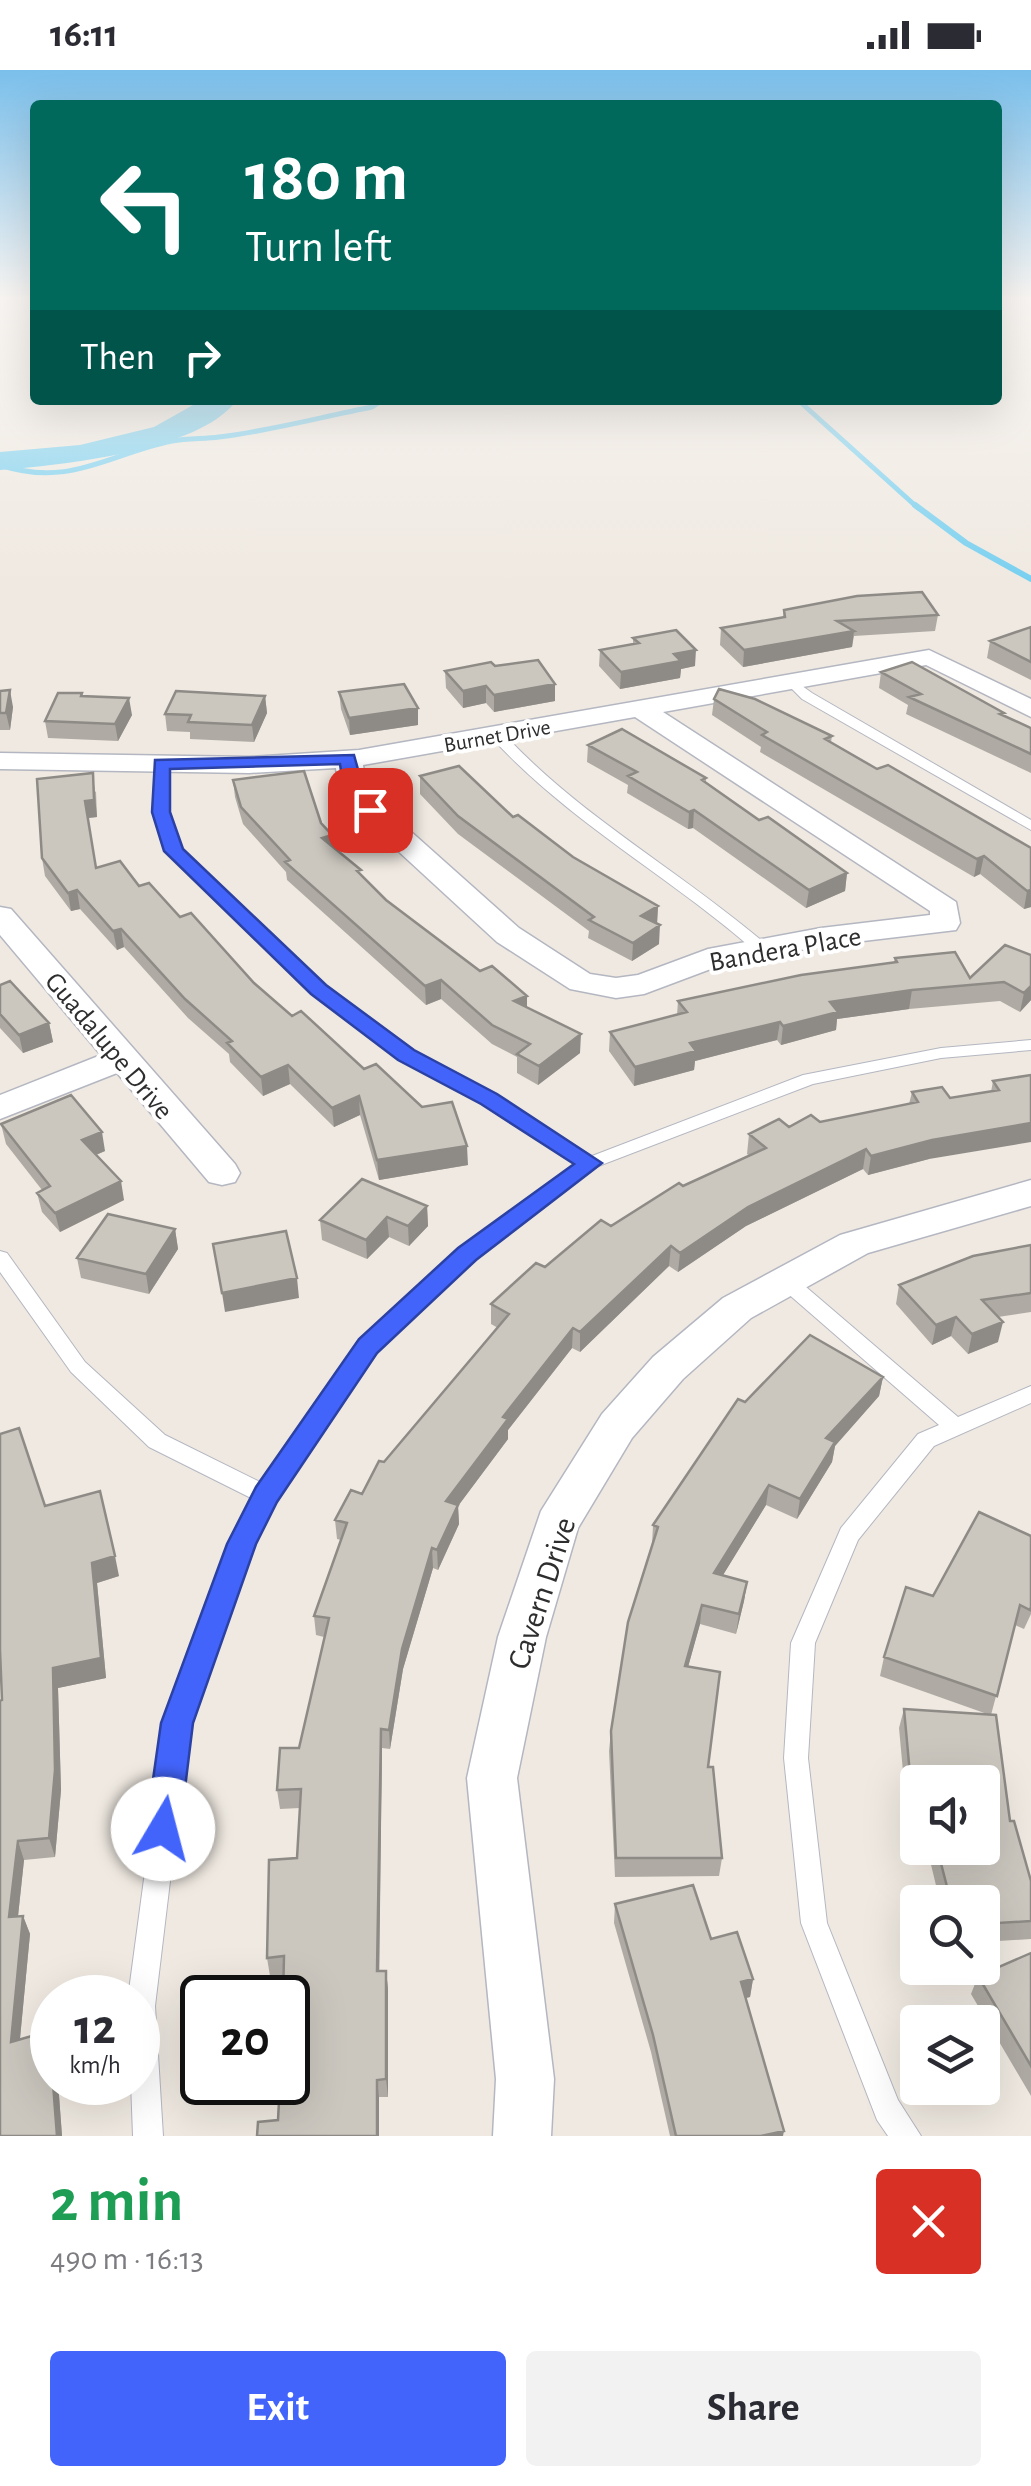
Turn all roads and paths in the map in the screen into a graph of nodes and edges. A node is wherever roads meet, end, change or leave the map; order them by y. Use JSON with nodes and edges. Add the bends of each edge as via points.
{"nodes":[{"id":1,"x":791,"y":682,"type":"junction"},
{"id":2,"x":642,"y":709,"type":"junction"},
{"id":3,"x":1031,"y":709,"type":"edge"},
{"id":4,"x":497,"y":735,"type":"junction"},
{"id":5,"x":348,"y":759,"type":"junction"},
{"id":6,"x":0,"y":761,"type":"edge"},
{"id":7,"x":161,"y":764,"type":"junction"},
{"id":8,"x":1031,"y":826,"type":"edge"},
{"id":9,"x":0,"y":916,"type":"edge"},
{"id":10,"x":762,"y":949,"type":"junction"},
{"id":11,"x":1031,"y":1045,"type":"edge"},
{"id":12,"x":122,"y":1060,"type":"junction"},
{"id":13,"x":0,"y":1108,"type":"edge"},
{"id":14,"x":590,"y":1163,"type":"junction"},
{"id":15,"x":222,"y":1173,"type":"dead end"},
{"id":16,"x":1031,"y":1193,"type":"edge"},
{"id":17,"x":0,"y":1258,"type":"edge"},
{"id":18,"x":785,"y":1280,"type":"junction"},
{"id":19,"x":1031,"y":1394,"type":"edge"},
{"id":20,"x":956,"y":1427,"type":"junction"},
{"id":21,"x":266,"y":1495,"type":"junction"},
{"id":22,"x":148,"y":2136,"type":"edge"},
{"id":23,"x":522,"y":2136,"type":"edge"},
{"id":24,"x":906,"y":2136,"type":"edge"}],
"edges":[{"from":1,"to":2,"type":"street","name":"Burnet Drive"},
{"from":1,"to":3,"type":"street","name":"Burnet Drive","via":[[929,657]]},
{"from":1,"to":8,"type":"lane"},
{"from":2,"to":4,"type":"street","name":"Burnet Drive"},
{"from":2,"to":10,"type":"street","name":"Bandera Place","via":[[945,908],[945,923],[931,927]]},
{"from":4,"to":5,"type":"street","name":"Burnet Drive"},
{"from":4,"to":10,"type":"lane","via":[[541,784],[712,905]]},
{"from":5,"to":7,"type":"street","name":"Burnet Drive"},
{"from":5,"to":10,"type":"street","name":"Bandera Place","via":[[352,784],[370,810],[508,935],[581,982],[644,984],[708,959]]},
{"from":6,"to":7,"type":"street","name":"Burnet Drive"},
{"from":7,"to":14,"type":"lane","via":[[161,812],[174,851],[318,990],[406,1055]]},
{"from":9,"to":12,"type":"street","name":"Guadalupe Drive"},
{"from":11,"to":14,"type":"lane","via":[[941,1053],[809,1079]]},
{"from":12,"to":13,"type":"street"},
{"from":12,"to":15,"type":"street","name":"Guadalupe Drive"},
{"from":14,"to":21,"type":"lane","via":[[467,1254],[368,1346]]},
{"from":16,"to":18,"type":"street","name":"Cavern Drive","via":[[854,1244]]},
{"from":17,"to":21,"type":"lane","via":[[78,1367],[157,1441]]},
{"from":18,"to":20,"type":"lane"},
{"from":18,"to":23,"type":"street","name":"Cavern Drive","via":[[737,1308],[668,1368],[617,1426],[558,1524],[522,1637],[492,1778],[525,2079]]},
{"from":19,"to":20,"type":"lane"},
{"from":20,"to":24,"type":"lane","via":[[926,1440],[848,1535],[803,1642],[796,1758],[814,1923],[887,2110]]},
{"from":21,"to":22,"type":"lane","via":[[177,1723],[140,2006]]}]}
